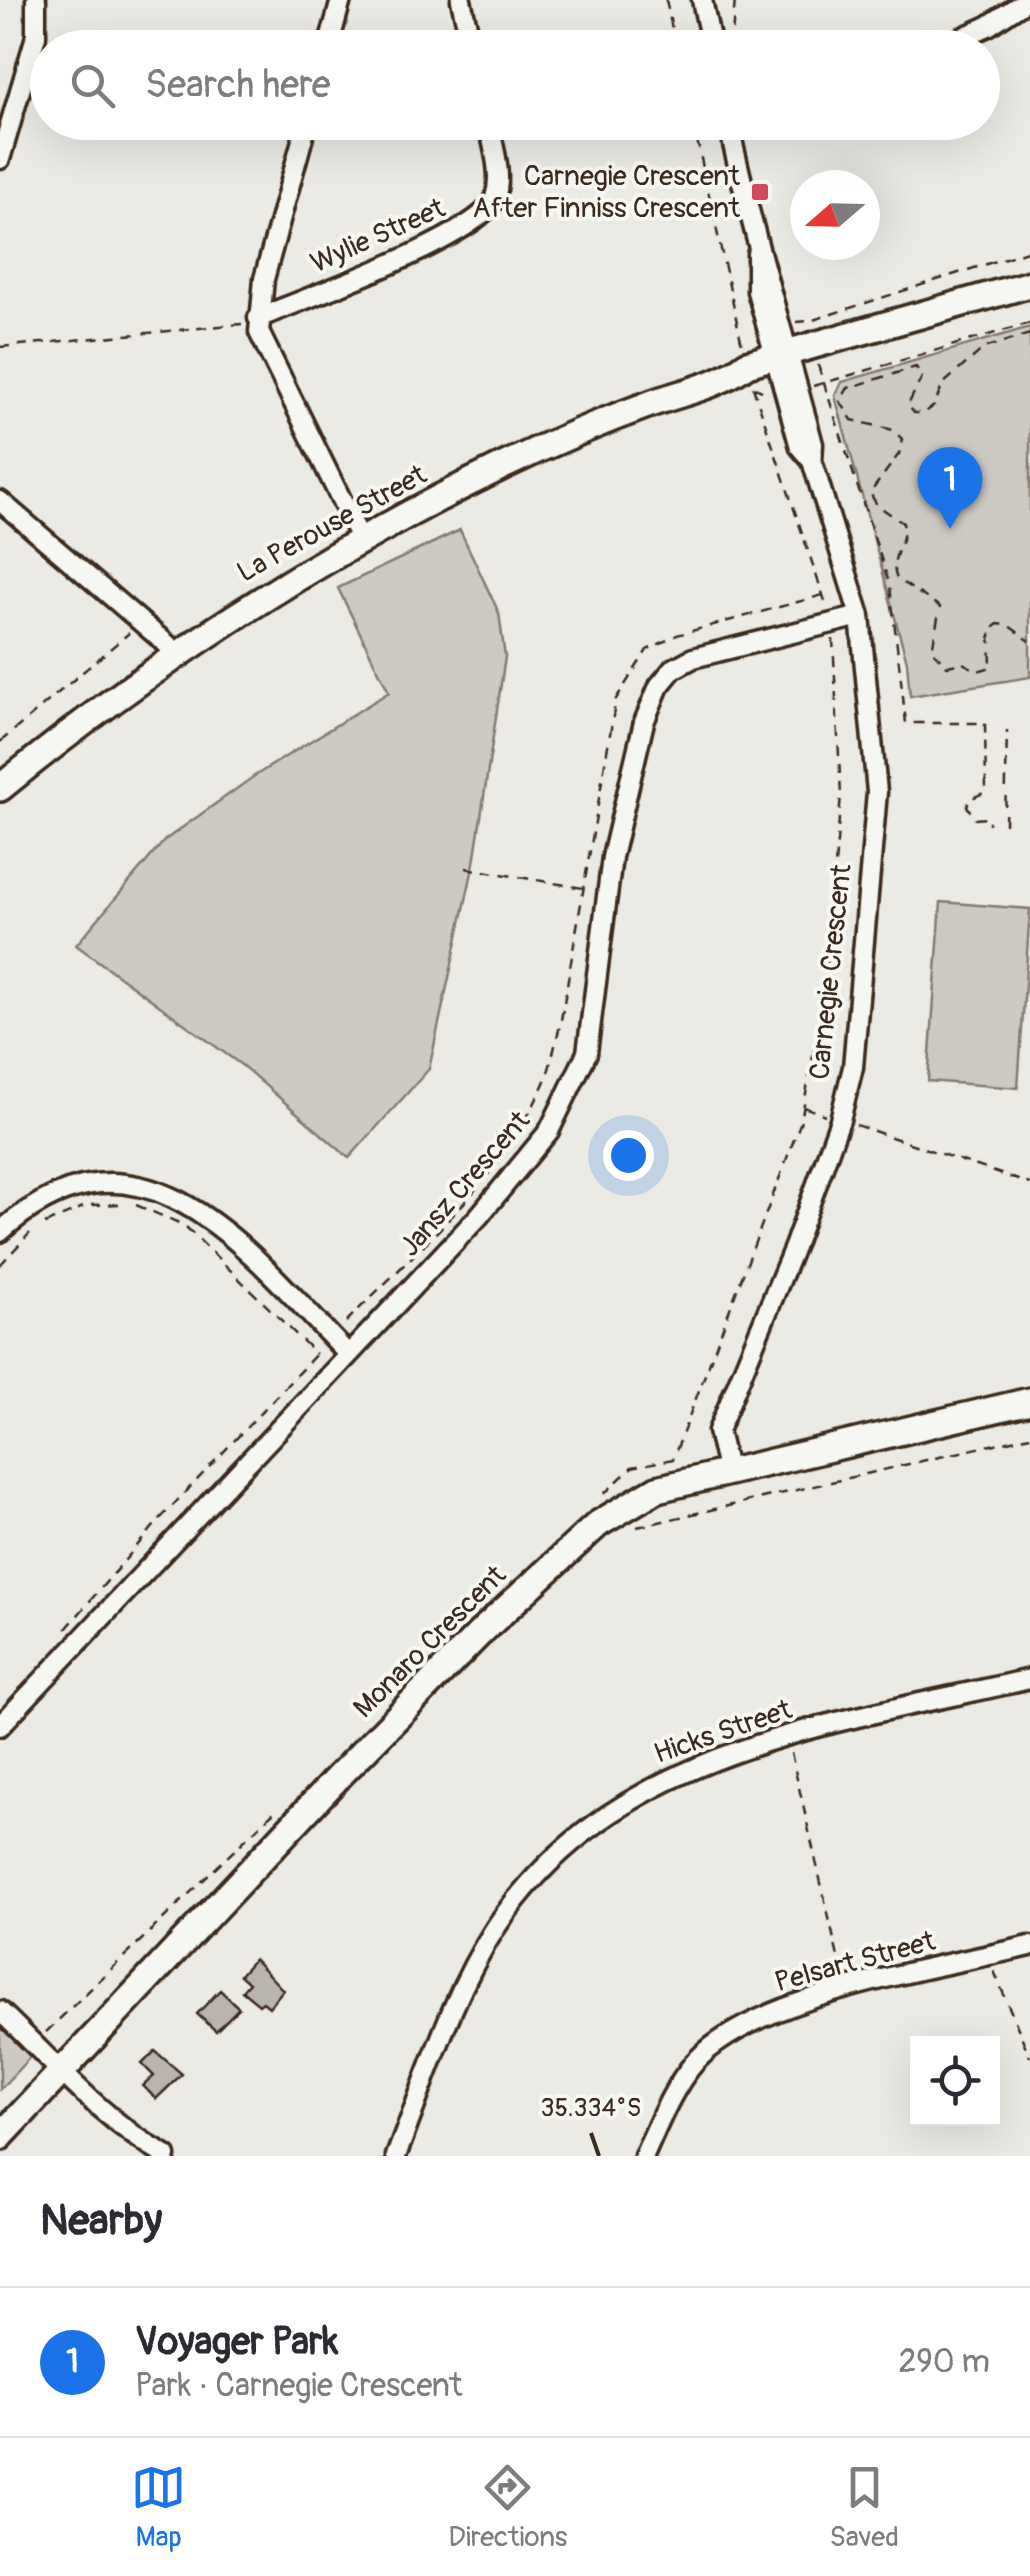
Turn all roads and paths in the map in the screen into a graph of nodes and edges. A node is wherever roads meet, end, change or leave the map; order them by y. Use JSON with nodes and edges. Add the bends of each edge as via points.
{"nodes":[{"id":1,"x":36,"y":0,"type":"edge"},
{"id":2,"x":341,"y":0,"type":"edge"},
{"id":3,"x":462,"y":0,"type":"edge"},
{"id":4,"x":666,"y":0,"type":"edge"},
{"id":5,"x":702,"y":0,"type":"edge"},
{"id":6,"x":735,"y":0,"type":"edge"},
{"id":7,"x":1027,"y":0,"type":"edge"},
{"id":8,"x":36,"y":30,"type":"edge"},
{"id":9,"x":333,"y":30,"type":"edge"},
{"id":10,"x":468,"y":30,"type":"edge"},
{"id":11,"x":672,"y":30,"type":"edge"},
{"id":12,"x":708,"y":30,"type":"edge"},
{"id":13,"x":732,"y":30,"type":"edge"},
{"id":14,"x":979,"y":30,"type":"edge"},
{"id":15,"x":30,"y":56,"type":"edge"},
{"id":16,"x":303,"y":140,"type":"edge"},
{"id":17,"x":491,"y":140,"type":"edge"},
{"id":18,"x":697,"y":140,"type":"edge"},
{"id":19,"x":732,"y":140,"type":"edge"},
{"id":20,"x":748,"y":140,"type":"edge"},
{"id":21,"x":747,"y":145,"type":"dead end"},
{"id":22,"x":0,"y":159,"type":"edge"},
{"id":23,"x":1030,"y":250,"type":"edge"},
{"id":24,"x":1030,"y":284,"type":"edge"},
{"id":25,"x":258,"y":320,"type":"junction"},
{"id":26,"x":788,"y":322,"type":"dead end"},
{"id":27,"x":1030,"y":323,"type":"edge"},
{"id":28,"x":1030,"y":334,"type":"edge"},
{"id":29,"x":0,"y":347,"type":"edge"},
{"id":30,"x":743,"y":348,"type":"dead end"},
{"id":31,"x":783,"y":361,"type":"junction"},
{"id":32,"x":742,"y":382,"type":"junction"},
{"id":33,"x":774,"y":398,"type":"dead end"},
{"id":34,"x":0,"y":501,"type":"edge"},
{"id":35,"x":360,"y":538,"type":"junction"},
{"id":36,"x":823,"y":595,"type":"junction"},
{"id":37,"x":860,"y":616,"type":"junction"},
{"id":38,"x":142,"y":622,"type":"junction"},
{"id":39,"x":832,"y":625,"type":"junction"},
{"id":40,"x":1030,"y":641,"type":"edge"},
{"id":41,"x":176,"y":652,"type":"junction"},
{"id":42,"x":1007,"y":730,"type":"dead end"},
{"id":43,"x":0,"y":742,"type":"edge"},
{"id":44,"x":0,"y":788,"type":"edge"},
{"id":45,"x":989,"y":824,"type":"dead end"},
{"id":46,"x":1005,"y":824,"type":"dead end"},
{"id":47,"x":466,"y":868,"type":"dead end"},
{"id":48,"x":585,"y":889,"type":"junction"},
{"id":49,"x":803,"y":1107,"type":"junction"},
{"id":50,"x":840,"y":1120,"type":"junction"},
{"id":51,"x":1030,"y":1184,"type":"edge"},
{"id":52,"x":0,"y":1232,"type":"edge"},
{"id":53,"x":0,"y":1265,"type":"edge"},
{"id":54,"x":331,"y":1337,"type":"junction"},
{"id":55,"x":316,"y":1354,"type":"junction"},
{"id":56,"x":348,"y":1354,"type":"junction"},
{"id":57,"x":333,"y":1370,"type":"junction"},
{"id":58,"x":1030,"y":1401,"type":"edge"},
{"id":59,"x":1030,"y":1436,"type":"edge"},
{"id":60,"x":728,"y":1473,"type":"junction"},
{"id":61,"x":604,"y":1494,"type":"dead end"},
{"id":62,"x":635,"y":1528,"type":"dead end"},
{"id":63,"x":62,"y":1634,"type":"dead end"},
{"id":64,"x":1030,"y":1679,"type":"edge"},
{"id":65,"x":0,"y":1726,"type":"edge"},
{"id":66,"x":786,"y":1736,"type":"junction"},
{"id":67,"x":291,"y":1796,"type":"dead end"},
{"id":68,"x":1030,"y":1946,"type":"edge"},
{"id":69,"x":988,"y":1956,"type":"junction"},
{"id":70,"x":846,"y":1991,"type":"junction"},
{"id":71,"x":0,"y":2010,"type":"edge"},
{"id":72,"x":34,"y":2043,"type":"junction"},
{"id":73,"x":1030,"y":2057,"type":"edge"},
{"id":74,"x":64,"y":2071,"type":"junction"},
{"id":75,"x":0,"y":2137,"type":"edge"},
{"id":76,"x":166,"y":2156,"type":"edge"},
{"id":77,"x":396,"y":2156,"type":"edge"},
{"id":78,"x":644,"y":2156,"type":"edge"}],
"edges":[{"from":1,"to":8,"type":"street"},
{"from":2,"to":9,"type":"street"},
{"from":3,"to":10,"type":"street"},
{"from":4,"to":11,"type":"path"},
{"from":5,"to":12,"type":"street"},
{"from":6,"to":13,"type":"path"},
{"from":7,"to":14,"type":"street"},
{"from":15,"to":22,"type":"street"},
{"from":16,"to":25,"type":"street"},
{"from":17,"to":25,"type":"street","name":"Wylie Street","via":[[498,182],[494,202],[478,220]]},
{"from":18,"to":30,"type":"path"},
{"from":19,"to":31,"type":"street","name":"Carnegie Crescent","via":[[757,254],[757,291]]},
{"from":20,"to":21,"type":"path"},
{"from":23,"to":26,"type":"path","via":[[810,322]]},
{"from":24,"to":31,"type":"street","name":"La Perouse Street","via":[[891,326],[867,327]]},
{"from":25,"to":29,"type":"path"},
{"from":25,"to":35,"type":"street","via":[[270,362]]},
{"from":27,"to":45,"type":"path","via":[[823,383],[890,586],[906,723],[985,724],[986,792],[967,806]]},
{"from":28,"to":40,"type":"path","via":[[984,348],[943,384],[924,414],[908,405],[922,377],[916,367],[848,388],[840,401],[852,420],[894,430],[902,439],[900,454],[870,494],[903,522],[892,563],[896,579],[940,607],[932,650],[938,660],[978,671],[991,667],[990,630],[998,624]]},
{"from":31,"to":32,"type":"street","name":"La Perouse Street"},
{"from":31,"to":37,"type":"street","name":"Carnegie Crescent"},
{"from":32,"to":33,"type":"path"},
{"from":32,"to":35,"type":"street","name":"La Perouse Street","via":[[572,434]]},
{"from":32,"to":36,"type":"path"},
{"from":34,"to":38,"type":"street"},
{"from":35,"to":41,"type":"street","name":"La Perouse Street"},
{"from":36,"to":39,"type":"path"},
{"from":36,"to":48,"type":"path","via":[[647,650],[616,699]]},
{"from":37,"to":39,"type":"street","name":"Jansz Crescent"},
{"from":37,"to":50,"type":"street","name":"Carnegie Crescent","via":[[876,792],[854,1067]]},
{"from":38,"to":41,"type":"street"},
{"from":38,"to":43,"type":"path"},
{"from":39,"to":49,"type":"path","via":[[840,795],[824,995]]},
{"from":39,"to":56,"type":"street","name":"Jansz Crescent","via":[[693,658],[659,686],[612,857],[587,1052],[572,1088],[512,1179]]},
{"from":41,"to":44,"type":"street","name":"La Perouse Street"},
{"from":42,"to":46,"type":"path"},
{"from":47,"to":48,"type":"path"},
{"from":48,"to":54,"type":"path","via":[[546,1078],[512,1140],[453,1213]]},
{"from":49,"to":50,"type":"path"},
{"from":49,"to":61,"type":"path","via":[[673,1459],[632,1467]]},
{"from":50,"to":51,"type":"path"},
{"from":50,"to":60,"type":"street","name":"Carnegie Crescent","via":[[718,1431]]},
{"from":52,"to":54,"type":"street","via":[[53,1192],[116,1182],[157,1189],[223,1228]]},
{"from":53,"to":55,"type":"path","via":[[35,1228],[86,1206],[132,1204],[183,1224]]},
{"from":54,"to":55,"type":"path"},
{"from":54,"to":56,"type":"street"},
{"from":55,"to":57,"type":"path"},
{"from":55,"to":63,"type":"path"},
{"from":56,"to":57,"type":"street","name":"Jansz Crescent"},
{"from":57,"to":65,"type":"street","name":"Jansz Crescent"},
{"from":58,"to":60,"type":"street","name":"Monaro Crescent"},
{"from":59,"to":62,"type":"path"},
{"from":60,"to":74,"type":"street","name":"Monaro Crescent","via":[[658,1489],[598,1524],[549,1566],[340,1776]]},
{"from":64,"to":66,"type":"street","name":"Hicks Street"},
{"from":66,"to":70,"type":"path"},
{"from":66,"to":77,"type":"street","name":"Hicks Street","via":[[720,1755],[634,1795],[563,1849],[528,1886],[496,1928],[454,2007]]},
{"from":67,"to":72,"type":"path"},
{"from":68,"to":69,"type":"street","name":"Pelsart Street"},
{"from":69,"to":70,"type":"street","name":"Pelsart Street"},
{"from":69,"to":73,"type":"path"},
{"from":70,"to":78,"type":"street","name":"Pelsart Street","via":[[782,2006],[695,2062]]},
{"from":71,"to":72,"type":"street"},
{"from":72,"to":74,"type":"street"},
{"from":74,"to":75,"type":"street","name":"Monaro Crescent"},
{"from":74,"to":76,"type":"street","via":[[139,2141]]}]}
